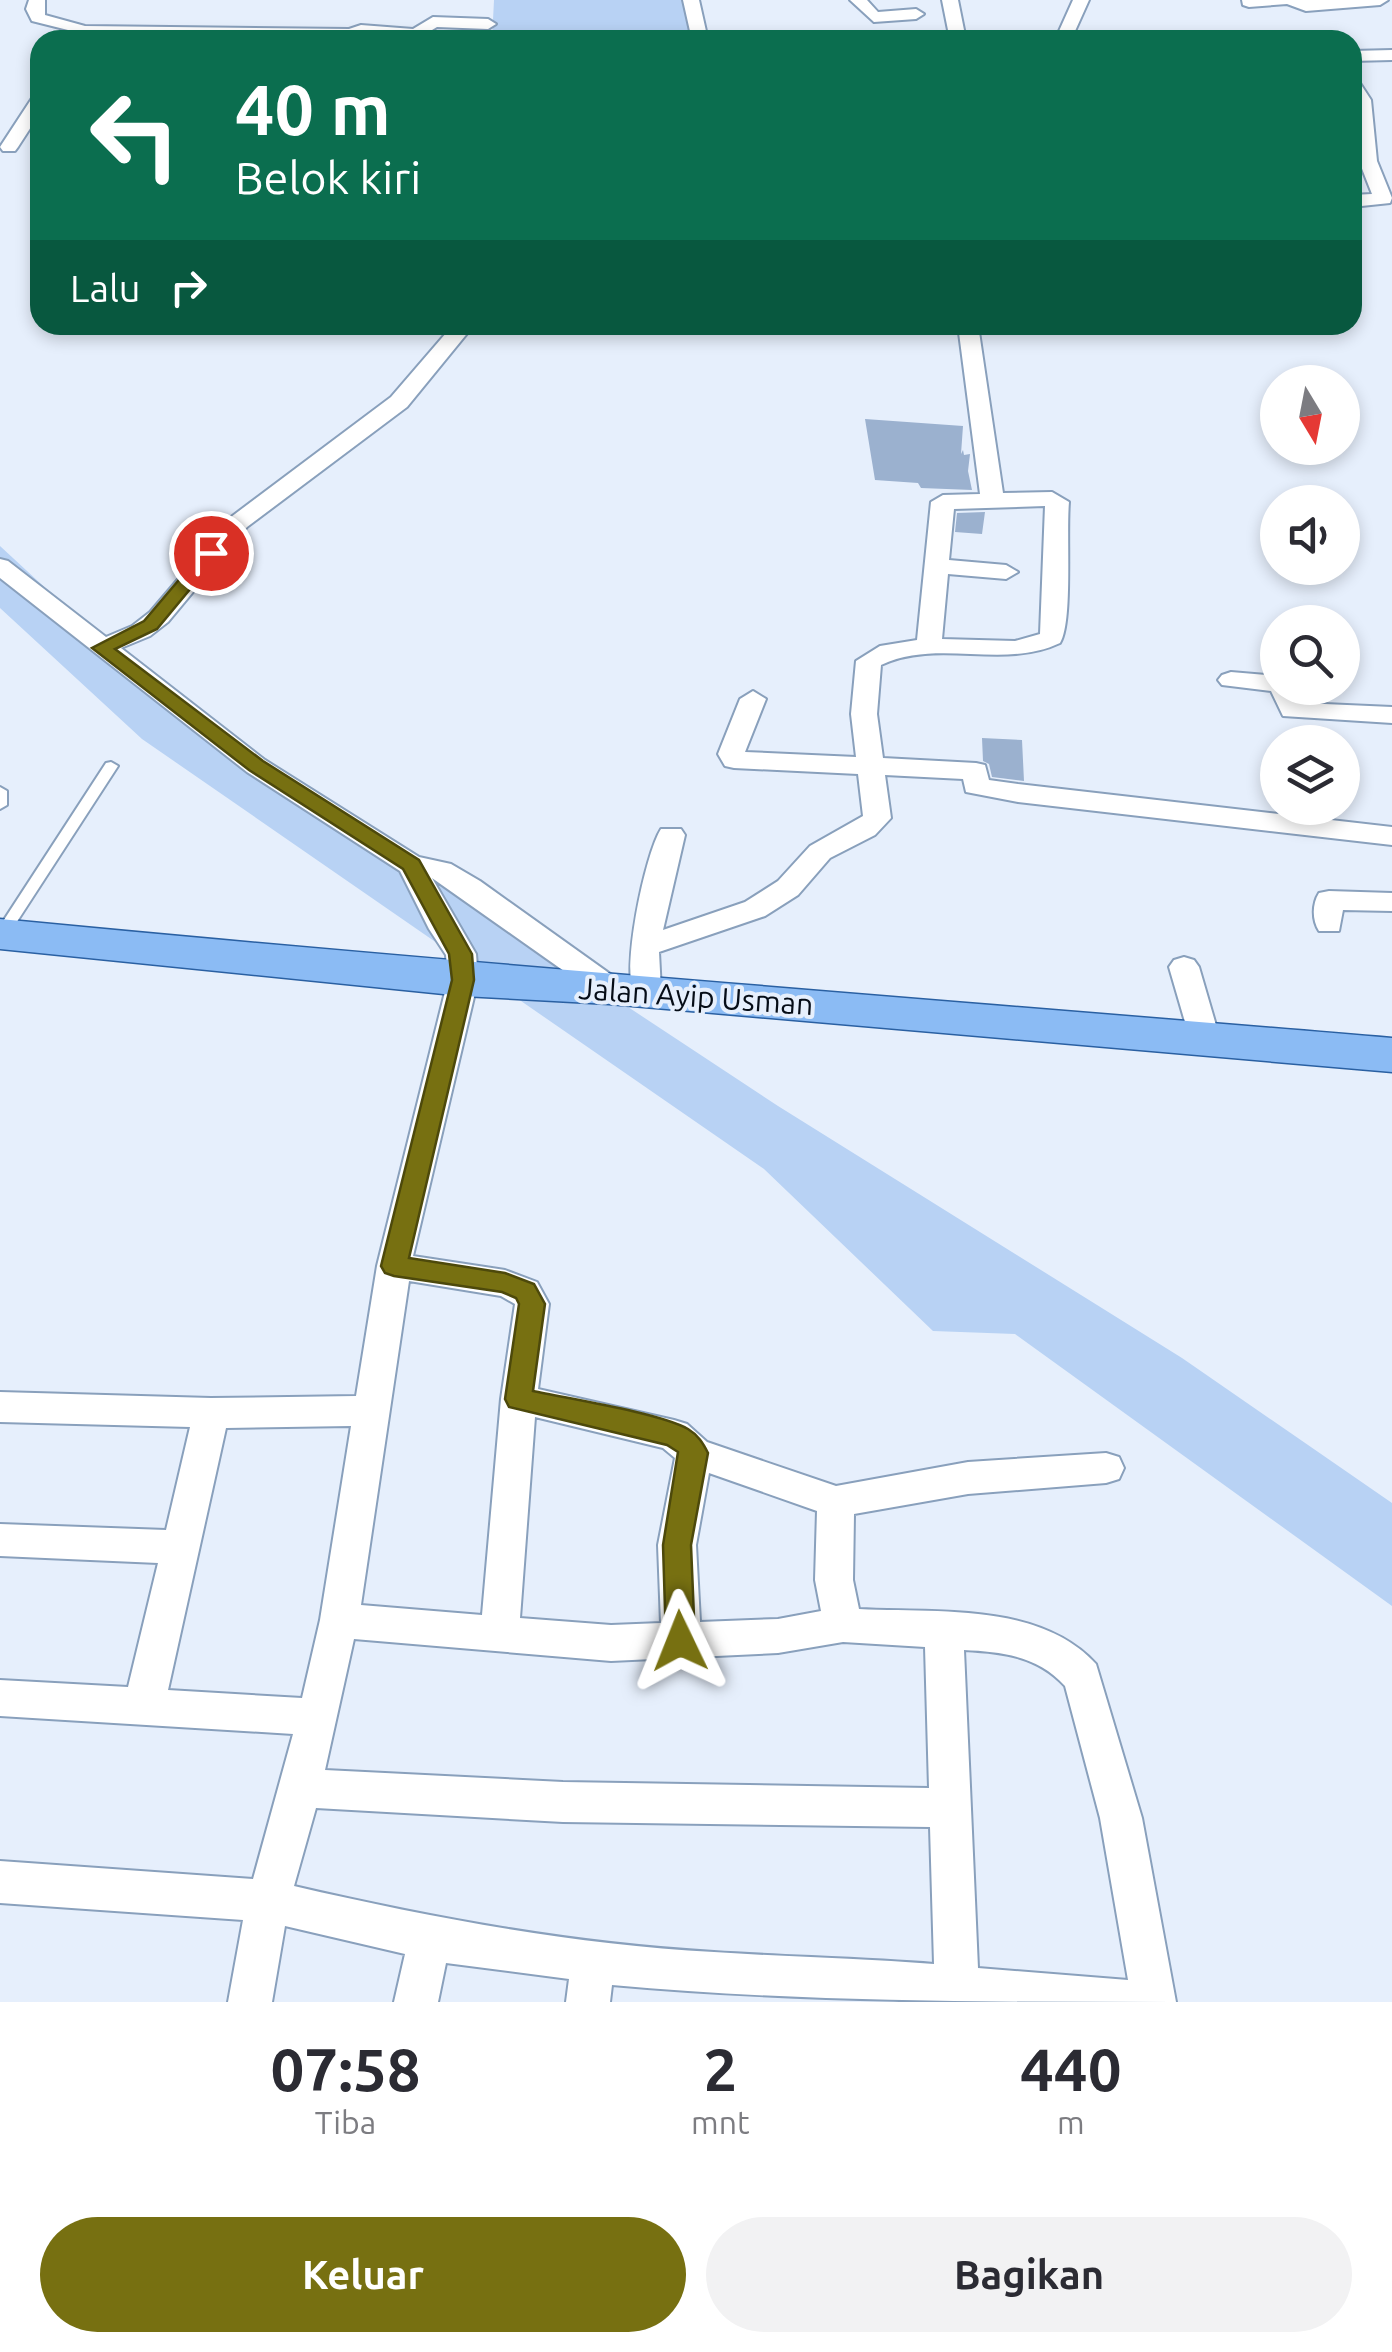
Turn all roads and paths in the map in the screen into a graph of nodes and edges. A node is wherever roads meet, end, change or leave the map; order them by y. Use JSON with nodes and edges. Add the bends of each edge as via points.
{"nodes":[{"id":1,"x":36,"y":0,"type":"edge"},
{"id":2,"x":491,"y":0,"type":"edge"},
{"id":3,"x":691,"y":0,"type":"edge"},
{"id":4,"x":858,"y":0,"type":"edge"},
{"id":5,"x":950,"y":0,"type":"edge"},
{"id":6,"x":1081,"y":0,"type":"edge"},
{"id":7,"x":1288,"y":0,"type":"edge"},
{"id":8,"x":1383,"y":0,"type":"edge"},
{"id":9,"x":1249,"y":2,"type":"edge"},
{"id":10,"x":1392,"y":5,"type":"edge"},
{"id":11,"x":83,"y":7,"type":"dead end"},
{"id":12,"x":916,"y":14,"type":"dead end"},
{"id":13,"x":68,"y":30,"type":"edge"},
{"id":14,"x":76,"y":30,"type":"edge"},
{"id":15,"x":422,"y":30,"type":"edge"},
{"id":16,"x":475,"y":30,"type":"edge"},
{"id":17,"x":485,"y":30,"type":"edge"},
{"id":18,"x":698,"y":30,"type":"edge"},
{"id":19,"x":956,"y":30,"type":"edge"},
{"id":20,"x":1068,"y":30,"type":"edge"},
{"id":21,"x":1392,"y":54,"type":"edge"},
{"id":22,"x":1362,"y":56,"type":"edge"},
{"id":23,"x":1362,"y":104,"type":"edge"},
{"id":24,"x":30,"y":114,"type":"edge"},
{"id":25,"x":8,"y":147,"type":"dead end"},
{"id":26,"x":1367,"y":147,"type":"junction"},
{"id":27,"x":1392,"y":148,"type":"edge"},
{"id":28,"x":1362,"y":176,"type":"edge"},
{"id":29,"x":1375,"y":176,"type":"junction"},
{"id":30,"x":1362,"y":200,"type":"edge"},
{"id":31,"x":456,"y":335,"type":"edge"},
{"id":32,"x":969,"y":335,"type":"edge"},
{"id":33,"x":992,"y":500,"type":"junction"},
{"id":34,"x":0,"y":566,"type":"edge"},
{"id":35,"x":938,"y":566,"type":"junction"},
{"id":36,"x":1006,"y":572,"type":"dead end"},
{"id":37,"x":929,"y":645,"type":"junction"},
{"id":38,"x":102,"y":648,"type":"junction"},
{"id":39,"x":1230,"y":680,"type":"dead end"},
{"id":40,"x":1260,"y":684,"type":"edge"},
{"id":41,"x":753,"y":700,"type":"dead end"},
{"id":42,"x":1290,"y":705,"type":"edge"},
{"id":43,"x":1392,"y":714,"type":"edge"},
{"id":44,"x":111,"y":766,"type":"dead end"},
{"id":45,"x":872,"y":766,"type":"junction"},
{"id":46,"x":0,"y":791,"type":"edge"},
{"id":47,"x":0,"y":804,"type":"edge"},
{"id":48,"x":671,"y":835,"type":"dead end"},
{"id":49,"x":1392,"y":836,"type":"edge"},
{"id":50,"x":411,"y":864,"type":"junction"},
{"id":51,"x":1392,"y":902,"type":"edge"},
{"id":52,"x":1328,"y":924,"type":"dead end"},
{"id":53,"x":1,"y":934,"type":"edge"},
{"id":54,"x":1184,"y":968,"type":"dead end"},
{"id":55,"x":633,"y":976,"type":"junction"},
{"id":56,"x":463,"y":980,"type":"junction"},
{"id":57,"x":1205,"y":1039,"type":"junction"},
{"id":58,"x":1392,"y":1055,"type":"edge"},
{"id":59,"x":394,"y":1266,"type":"junction"},
{"id":60,"x":519,"y":1399,"type":"junction"},
{"id":61,"x":0,"y":1408,"type":"edge"},
{"id":62,"x":370,"y":1411,"type":"junction"},
{"id":63,"x":210,"y":1412,"type":"junction"},
{"id":64,"x":694,"y":1453,"type":"junction"},
{"id":65,"x":1106,"y":1468,"type":"dead end"},
{"id":66,"x":836,"y":1502,"type":"junction"},
{"id":67,"x":0,"y":1540,"type":"edge"},
{"id":68,"x":180,"y":1547,"type":"junction"},
{"id":69,"x":339,"y":1620,"type":"junction"},
{"id":70,"x":843,"y":1626,"type":"junction"},
{"id":71,"x":500,"y":1632,"type":"junction"},
{"id":72,"x":944,"y":1633,"type":"junction"},
{"id":73,"x":680,"y":1641,"type":"junction"},
{"id":74,"x":0,"y":1698,"type":"edge"},
{"id":75,"x":144,"y":1706,"type":"junction"},
{"id":76,"x":317,"y":1717,"type":"junction"},
{"id":77,"x":302,"y":1788,"type":"junction"},
{"id":78,"x":949,"y":1808,"type":"junction"},
{"id":79,"x":0,"y":1882,"type":"edge"},
{"id":80,"x":268,"y":1901,"type":"junction"},
{"id":81,"x":430,"y":1939,"type":"junction"},
{"id":82,"x":591,"y":1981,"type":"edge"},
{"id":83,"x":956,"y":1990,"type":"junction"},
{"id":84,"x":250,"y":2002,"type":"edge"},
{"id":85,"x":416,"y":2002,"type":"edge"},
{"id":86,"x":1128,"y":2002,"type":"edge"},
{"id":87,"x":1154,"y":2002,"type":"edge"}],
"edges":[{"from":1,"to":13,"type":"street","via":[[38,18]]},
{"from":2,"to":17,"type":"street"},
{"from":3,"to":18,"type":"street"},
{"from":4,"to":12,"type":"street","via":[[868,22]]},
{"from":5,"to":19,"type":"street"},
{"from":6,"to":20,"type":"street"},
{"from":7,"to":8,"type":"street","via":[[1306,6]]},
{"from":7,"to":9,"type":"street"},
{"from":8,"to":10,"type":"street"},
{"from":11,"to":14,"type":"street"},
{"from":15,"to":16,"type":"street","via":[[433,22]]},
{"from":21,"to":22,"type":"street"},
{"from":23,"to":26,"type":"street"},
{"from":24,"to":25,"type":"street"},
{"from":26,"to":27,"type":"street"},
{"from":26,"to":29,"type":"street"},
{"from":28,"to":29,"type":"street"},
{"from":29,"to":30,"type":"street","via":[[1383,199]]},
{"from":31,"to":38,"type":"street","via":[[400,402],[239,522],[159,617]]},
{"from":32,"to":33,"type":"street"},
{"from":33,"to":35,"type":"street","via":[[943,502]]},
{"from":33,"to":37,"type":"street","via":[[1057,502],[1051,638],[1032,647]]},
{"from":34,"to":38,"type":"street"},
{"from":35,"to":36,"type":"street"},
{"from":35,"to":37,"type":"street"},
{"from":37,"to":45,"type":"street","via":[[869,662],[864,714]]},
{"from":38,"to":50,"type":"street","via":[[256,766]]},
{"from":39,"to":40,"type":"street"},
{"from":41,"to":45,"type":"street","via":[[730,754],[734,760]]},
{"from":42,"to":43,"type":"street"},
{"from":44,"to":53,"type":"lane"},
{"from":45,"to":49,"type":"street","via":[[976,771],[976,786]]},
{"from":45,"to":55,"type":"street","via":[[877,818],[865,829],[820,852],[788,888]]},
{"from":46,"to":47,"type":"lane"},
{"from":48,"to":55,"type":"street"},
{"from":50,"to":55,"type":"street","via":[[426,865]]},
{"from":50,"to":56,"type":"street","via":[[460,954]]},
{"from":51,"to":52,"type":"street","via":[[1329,900]]},
{"from":53,"to":56,"type":"main road","name":"Jalan Ayip Usman"},
{"from":54,"to":57,"type":"street"},
{"from":55,"to":56,"type":"main road","name":"Jalan Ayip Usman"},
{"from":55,"to":57,"type":"main road","name":"Jalan Ayip Usman"},
{"from":56,"to":59,"type":"street"},
{"from":57,"to":58,"type":"main road","name":"Jalan Ayip Usman"},
{"from":59,"to":60,"type":"street","via":[[525,1291],[532,1304]]},
{"from":59,"to":62,"type":"street"},
{"from":60,"to":64,"type":"street","via":[[674,1435]]},
{"from":60,"to":71,"type":"street"},
{"from":61,"to":63,"type":"street"},
{"from":62,"to":63,"type":"street"},
{"from":62,"to":69,"type":"street"},
{"from":63,"to":68,"type":"street"},
{"from":64,"to":66,"type":"street"},
{"from":64,"to":73,"type":"street","via":[[677,1545]]},
{"from":65,"to":66,"type":"street","via":[[968,1478]]},
{"from":66,"to":70,"type":"street","via":[[834,1580]]},
{"from":67,"to":68,"type":"street"},
{"from":68,"to":75,"type":"street"},
{"from":69,"to":71,"type":"street"},
{"from":69,"to":76,"type":"street"},
{"from":70,"to":72,"type":"street"},
{"from":70,"to":73,"type":"street"},
{"from":71,"to":73,"type":"street"},
{"from":72,"to":78,"type":"street"},
{"from":72,"to":87,"type":"street","via":[[1036,1643],[1065,1658],[1082,1677],[1121,1818]]},
{"from":74,"to":75,"type":"street"},
{"from":75,"to":76,"type":"street"},
{"from":76,"to":77,"type":"street"},
{"from":77,"to":78,"type":"street","via":[[564,1802]]},
{"from":77,"to":80,"type":"street"},
{"from":78,"to":83,"type":"street"},
{"from":79,"to":80,"type":"street"},
{"from":80,"to":81,"type":"street"},
{"from":80,"to":84,"type":"street"},
{"from":81,"to":82,"type":"street"},
{"from":81,"to":85,"type":"street"},
{"from":82,"to":83,"type":"street","via":[[713,1974]]},
{"from":83,"to":86,"type":"street"}]}
